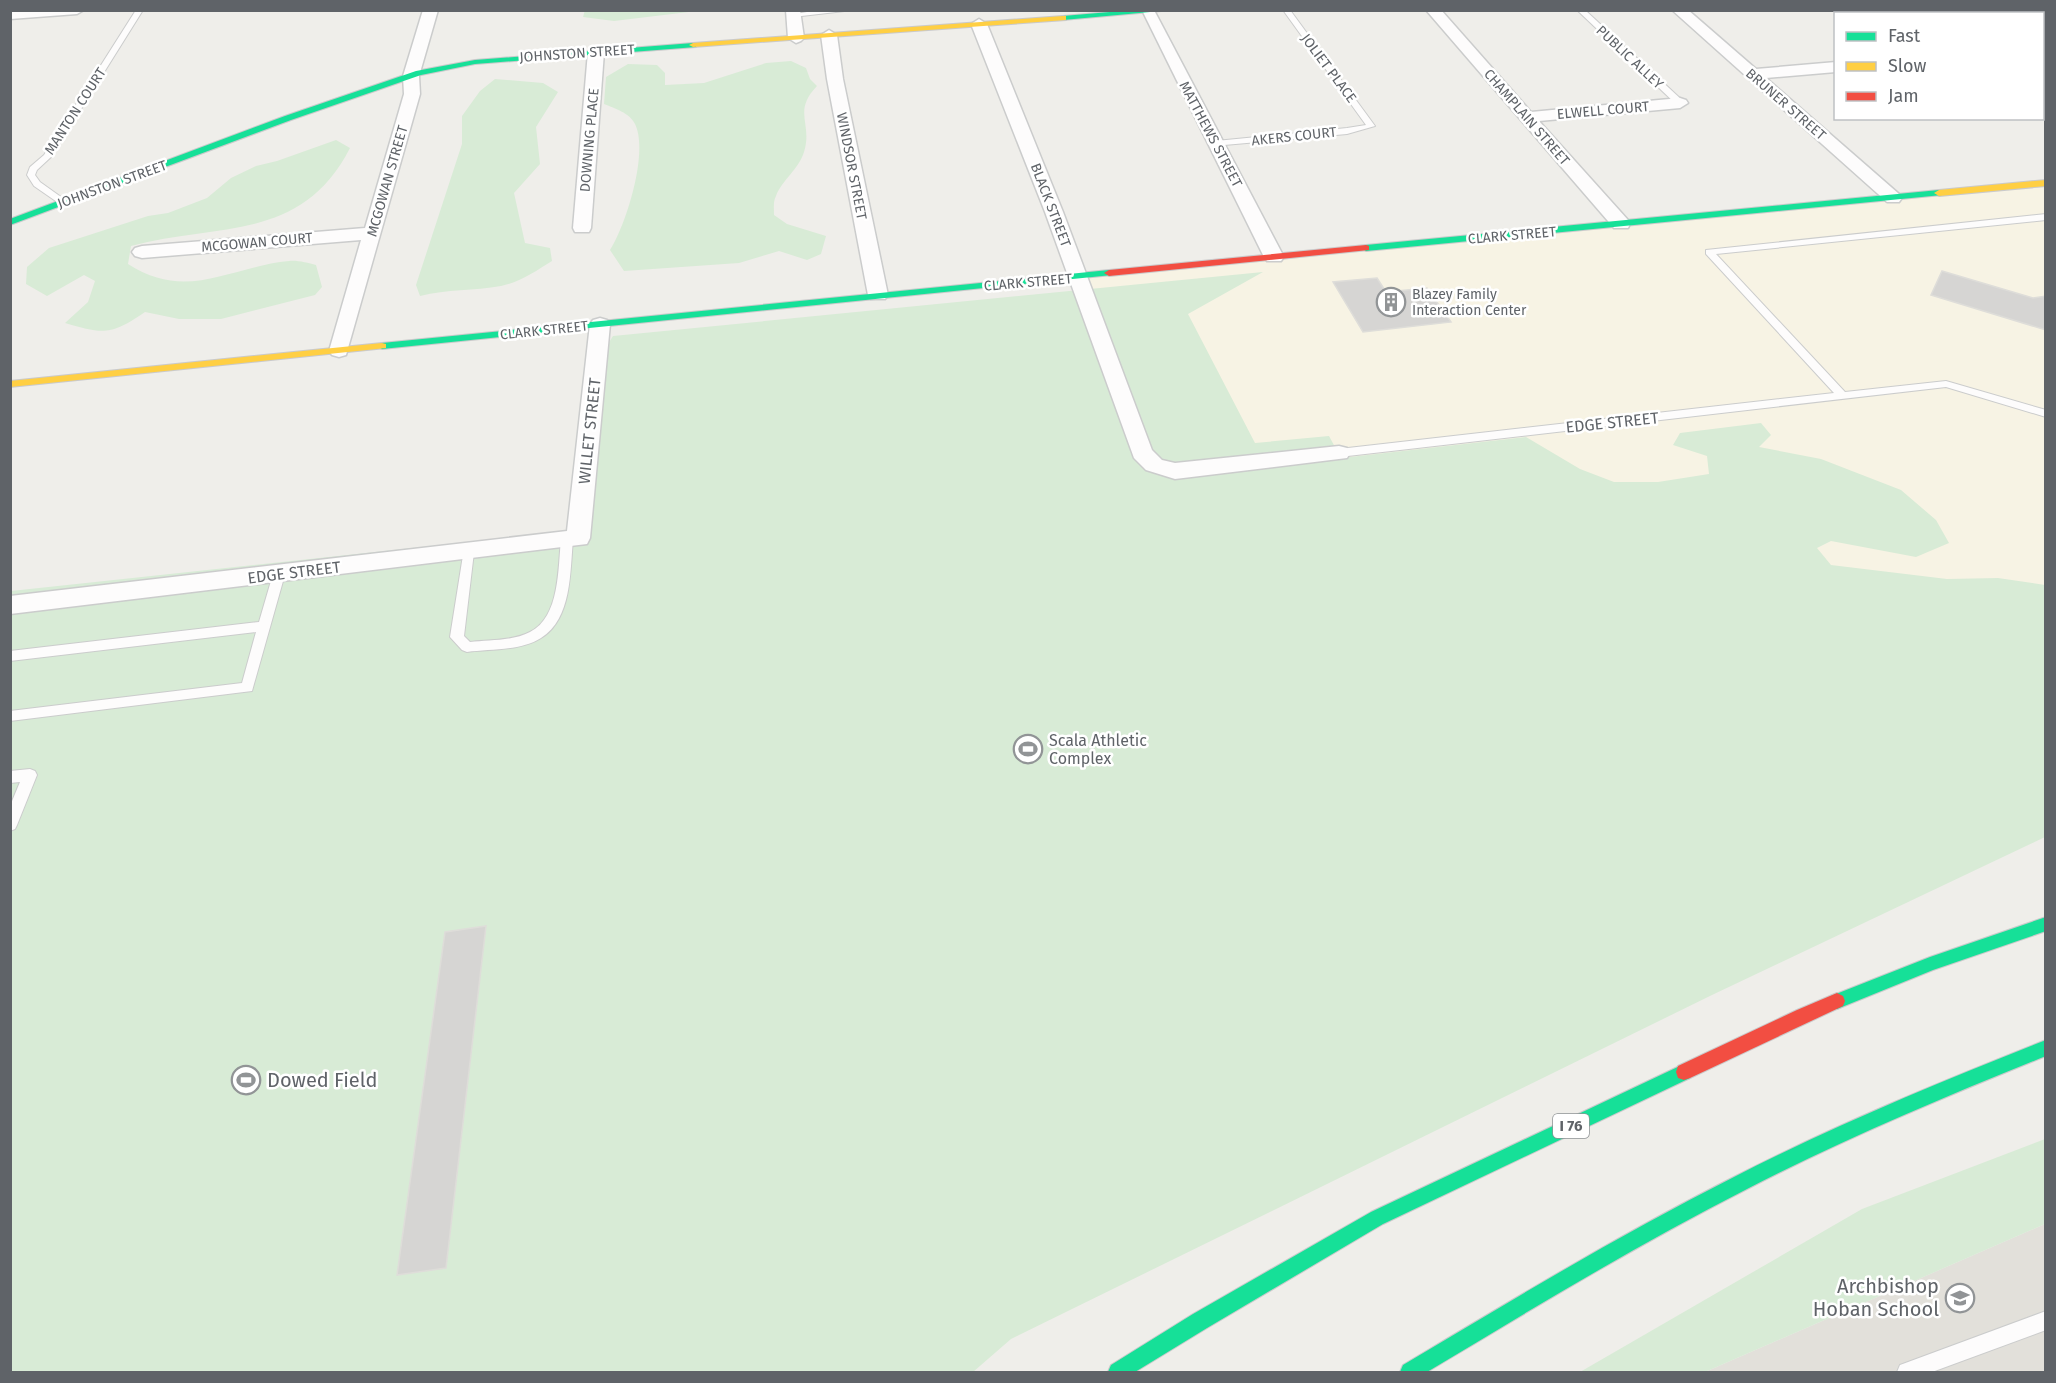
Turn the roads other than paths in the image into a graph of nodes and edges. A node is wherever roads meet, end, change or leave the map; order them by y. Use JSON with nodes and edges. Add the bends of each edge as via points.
{"nodes":[{"id":1,"x":77,"y":10,"type":"edge"},
{"id":2,"x":140,"y":10,"type":"edge"},
{"id":3,"x":431,"y":10,"type":"edge"},
{"id":4,"x":850,"y":10,"type":"edge"},
{"id":5,"x":1169,"y":10,"type":"edge"},
{"id":6,"x":1286,"y":10,"type":"edge"},
{"id":7,"x":1433,"y":10,"type":"edge"},
{"id":8,"x":1580,"y":10,"type":"edge"},
{"id":9,"x":1678,"y":10,"type":"edge"},
{"id":10,"x":1147,"y":11,"type":"edge"},
{"id":11,"x":793,"y":13,"type":"edge"},
{"id":12,"x":10,"y":15,"type":"edge"},
{"id":13,"x":983,"y":19,"type":"edge"},
{"id":14,"x":829,"y":35,"type":"junction"},
{"id":15,"x":796,"y":38,"type":"junction"},
{"id":16,"x":597,"y":52,"type":"junction"},
{"id":17,"x":1834,"y":67,"type":"edge"},
{"id":18,"x":1753,"y":74,"type":"junction"},
{"id":19,"x":411,"y":75,"type":"junction"},
{"id":20,"x":1680,"y":103,"type":"joint"},
{"id":21,"x":1526,"y":117,"type":"junction"},
{"id":22,"x":1371,"y":126,"type":"joint"},
{"id":23,"x":1216,"y":144,"type":"junction"},
{"id":24,"x":2046,"y":183,"type":"edge"},
{"id":25,"x":1893,"y":198,"type":"junction"},
{"id":26,"x":63,"y":202,"type":"junction"},
{"id":27,"x":2046,"y":217,"type":"edge"},
{"id":28,"x":10,"y":222,"type":"edge"},
{"id":29,"x":1621,"y":224,"type":"junction"},
{"id":30,"x":582,"y":228,"type":"dead end"},
{"id":31,"x":372,"y":233,"type":"junction"},
{"id":32,"x":142,"y":252,"type":"dead end"},
{"id":33,"x":1274,"y":257,"type":"junction"},
{"id":34,"x":1078,"y":277,"type":"junction"},
{"id":35,"x":878,"y":296,"type":"junction"},
{"id":36,"x":600,"y":324,"type":"junction"},
{"id":37,"x":339,"y":351,"type":"junction"},
{"id":38,"x":10,"y":384,"type":"edge"},
{"id":39,"x":1842,"y":396,"type":"junction"},
{"id":40,"x":2046,"y":414,"type":"edge"},
{"id":41,"x":1338,"y":453,"type":"joint"},
{"id":42,"x":1175,"y":471,"type":"joint"},
{"id":43,"x":572,"y":539,"type":"junction"},
{"id":44,"x":468,"y":552,"type":"junction"},
{"id":45,"x":279,"y":574,"type":"junction"},
{"id":46,"x":10,"y":605,"type":"edge"},
{"id":47,"x":264,"y":626,"type":"junction"},
{"id":48,"x":10,"y":656,"type":"edge"},
{"id":49,"x":10,"y":716,"type":"edge"},
{"id":50,"x":10,"y":777,"type":"edge"},
{"id":51,"x":10,"y":825,"type":"edge"},
{"id":52,"x":2046,"y":924,"type":"edge"},
{"id":53,"x":2046,"y":1048,"type":"edge"},
{"id":54,"x":2046,"y":1320,"type":"edge"},
{"id":55,"x":1118,"y":1372,"type":"edge"},
{"id":56,"x":1410,"y":1372,"type":"edge"},
{"id":57,"x":1907,"y":1372,"type":"edge"}],
"edges":[{"from":1,"to":12,"type":"street"},
{"from":2,"to":26,"type":"lane","name":"MANTON COURT","via":[[47,157],[33,169],[31,175],[37,184]]},
{"from":3,"to":19,"type":"street","name":"MCGOWAN STREET"},
{"from":4,"to":11,"type":"lane"},
{"from":5,"to":10,"type":"main road","name":"JOHNSTON STREET"},
{"from":6,"to":22,"type":"lane","name":"JOLIET PLACE"},
{"from":7,"to":21,"type":"street","name":"CHAMPLAIN STREET"},
{"from":8,"to":20,"type":"lane","name":"PUBLIC ALLEY"},
{"from":9,"to":18,"type":"street","name":"BRUNER STREET"},
{"from":10,"to":13,"type":"main road","name":"JOHNSTON STREET"},
{"from":10,"to":23,"type":"street","name":"MATTHEWS STREET"},
{"from":11,"to":15,"type":"street"},
{"from":13,"to":14,"type":"main road","name":"JOHNSTON STREET"},
{"from":13,"to":34,"type":"street","name":"BLACK STREET"},
{"from":14,"to":15,"type":"main road","name":"JOHNSTON STREET"},
{"from":14,"to":35,"type":"street","name":"WINDSOR STREET"},
{"from":15,"to":16,"type":"main road","name":"JOHNSTON STREET"},
{"from":16,"to":19,"type":"main road","name":"JOHNSTON STREET","via":[[475,62]]},
{"from":16,"to":30,"type":"street","name":"DOWNING PLACE"},
{"from":17,"to":18,"type":"street"},
{"from":18,"to":25,"type":"street","name":"BRUNER STREET"},
{"from":19,"to":26,"type":"main road","name":"JOHNSTON STREET"},
{"from":19,"to":31,"type":"street","name":"MCGOWAN STREET","via":[[412,94]]},
{"from":20,"to":21,"type":"street","name":"ELWELL COURT"},
{"from":21,"to":29,"type":"street","name":"CHAMPLAIN STREET"},
{"from":22,"to":23,"type":"lane","name":"AKERS COURT"},
{"from":23,"to":33,"type":"street","name":"MATTHEWS STREET"},
{"from":24,"to":25,"type":"main road","name":"CLARK STREET"},
{"from":25,"to":29,"type":"main road","name":"CLARK STREET"},
{"from":26,"to":28,"type":"main road","name":"JOHNSTON STREET"},
{"from":27,"to":39,"type":"lane","via":[[1709,252]]},
{"from":29,"to":33,"type":"main road","name":"CLARK STREET"},
{"from":31,"to":32,"type":"street","name":"MCGOWAN COURT"},
{"from":31,"to":37,"type":"street","name":"MCGOWAN STREET"},
{"from":33,"to":34,"type":"main road","name":"CLARK STREET"},
{"from":34,"to":35,"type":"main road","name":"CLARK STREET"},
{"from":34,"to":42,"type":"street","name":"BLACK STREET","via":[[1142,453],[1154,465]]},
{"from":35,"to":36,"type":"main road","name":"CLARK STREET"},
{"from":36,"to":37,"type":"main road","name":"CLARK STREET"},
{"from":36,"to":43,"type":"street","name":"WILLET STREET"},
{"from":37,"to":38,"type":"main road","name":"CLARK STREET"},
{"from":39,"to":40,"type":"lane","name":"EDGE STREET","via":[[1946,384]]},
{"from":39,"to":41,"type":"lane","name":"EDGE STREET"},
{"from":41,"to":42,"type":"street","name":"EDGE STREET"},
{"from":43,"to":44,"type":"street","name":"EDGE STREET"},
{"from":43,"to":44,"type":"lane","via":[[550,622],[535,636],[467,647],[457,637]]},
{"from":44,"to":45,"type":"street","name":"EDGE STREET"},
{"from":45,"to":46,"type":"street","name":"EDGE STREET"},
{"from":45,"to":47,"type":"lane"},
{"from":47,"to":48,"type":"lane"},
{"from":47,"to":49,"type":"lane","via":[[247,687]]},
{"from":50,"to":51,"type":"lane","via":[[30,775]]},
{"from":52,"to":55,"type":"main road","number":"I 76","via":[[1930,964],[1803,1015],[1377,1218]]},
{"from":53,"to":56,"type":"main road","via":[[1914,1101],[1742,1182],[1565,1278]]},
{"from":54,"to":57,"type":"lane"}]}
